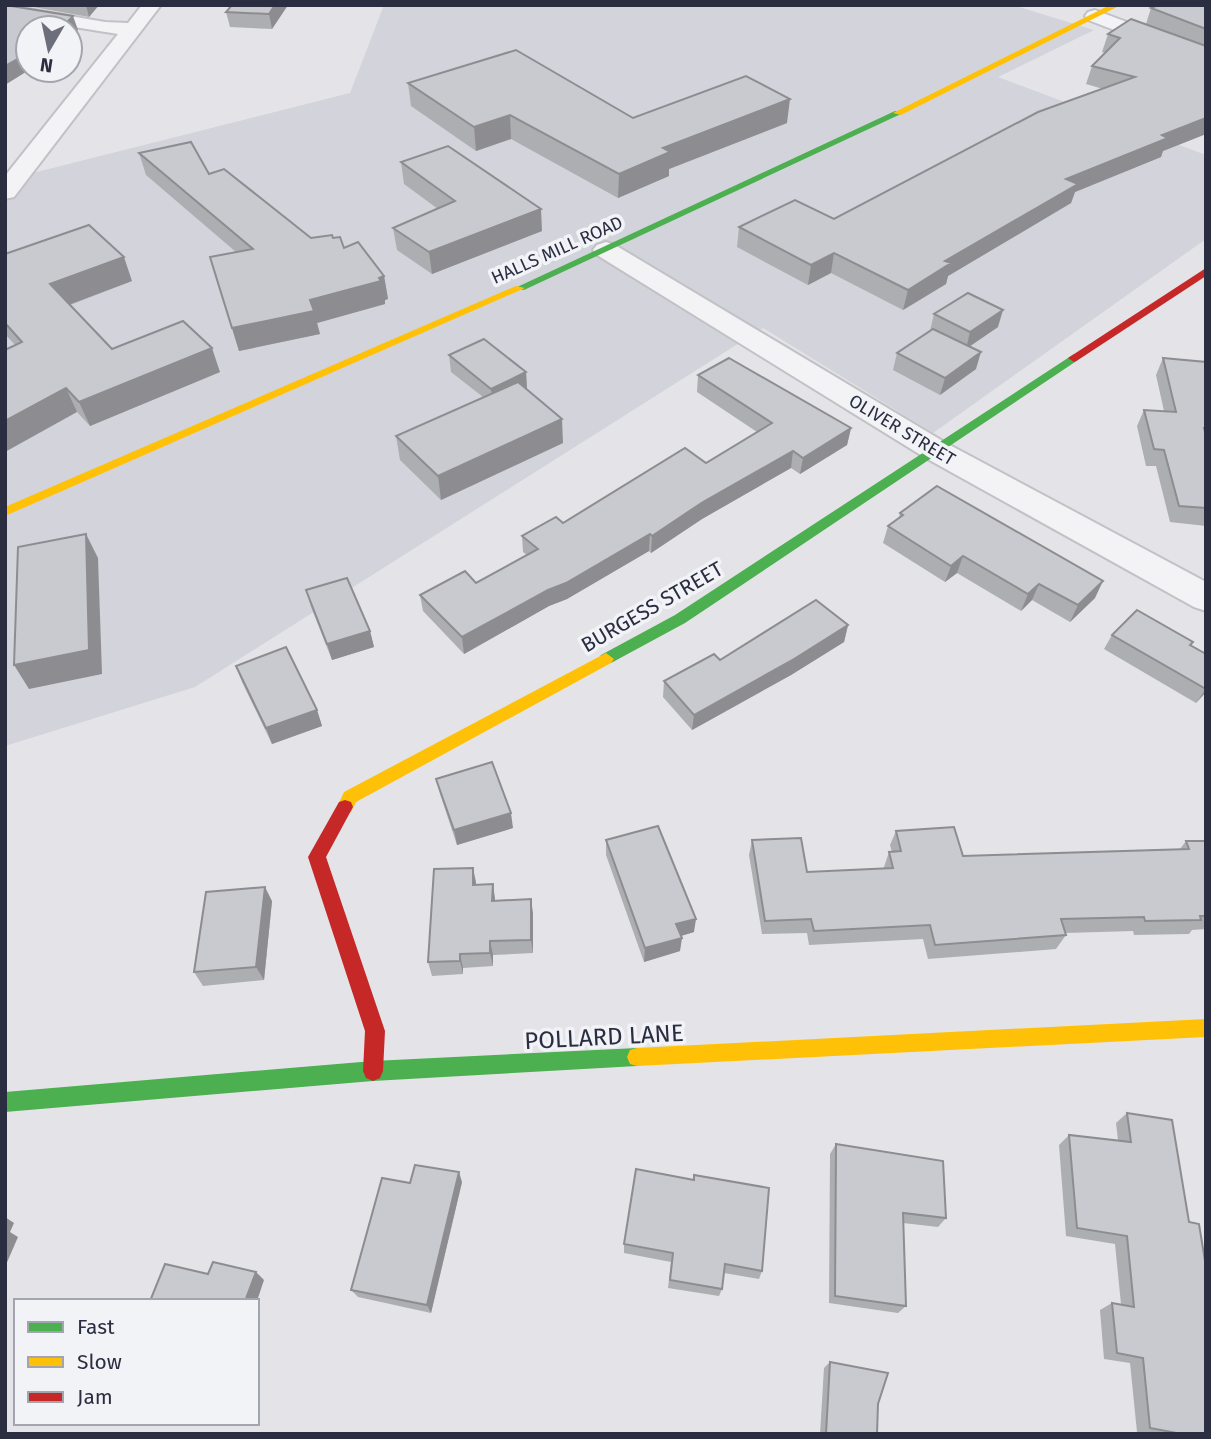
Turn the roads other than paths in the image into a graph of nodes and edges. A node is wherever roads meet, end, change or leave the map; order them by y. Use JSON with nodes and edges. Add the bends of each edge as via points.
{"nodes":[{"id":1,"x":152,"y":5,"type":"edge"},
{"id":2,"x":1117,"y":5,"type":"edge"},
{"id":3,"x":5,"y":10,"type":"edge"},
{"id":4,"x":1095,"y":16,"type":"junction"},
{"id":5,"x":134,"y":29,"type":"junction"},
{"id":6,"x":1206,"y":59,"type":"edge"},
{"id":7,"x":5,"y":192,"type":"edge"},
{"id":8,"x":606,"y":250,"type":"junction"},
{"id":9,"x":1206,"y":271,"type":"edge"},
{"id":10,"x":934,"y":450,"type":"junction"},
{"id":11,"x":5,"y":512,"type":"edge"},
{"id":12,"x":1206,"y":598,"type":"edge"},
{"id":13,"x":1206,"y":1028,"type":"edge"},
{"id":14,"x":373,"y":1071,"type":"junction"},
{"id":15,"x":5,"y":1102,"type":"edge"}],
"edges":[{"from":1,"to":5,"type":"street"},
{"from":2,"to":4,"type":"street","name":"HALLS MILL ROAD"},
{"from":3,"to":5,"type":"street"},
{"from":4,"to":6,"type":"street"},
{"from":4,"to":8,"type":"street","name":"HALLS MILL ROAD"},
{"from":5,"to":7,"type":"street"},
{"from":8,"to":10,"type":"street","name":"OLIVER STREET"},
{"from":8,"to":11,"type":"street","name":"HALLS MILL ROAD"},
{"from":9,"to":10,"type":"street","name":"BURGESS STREET"},
{"from":10,"to":12,"type":"street","name":"OLIVER STREET"},
{"from":10,"to":14,"type":"street","name":"BURGESS STREET","via":[[680,620],[350,797],[317,857],[375,1031]]},
{"from":13,"to":14,"type":"street","name":"POLLARD LANE"},
{"from":14,"to":15,"type":"street","name":"POLLARD LANE"}]}
